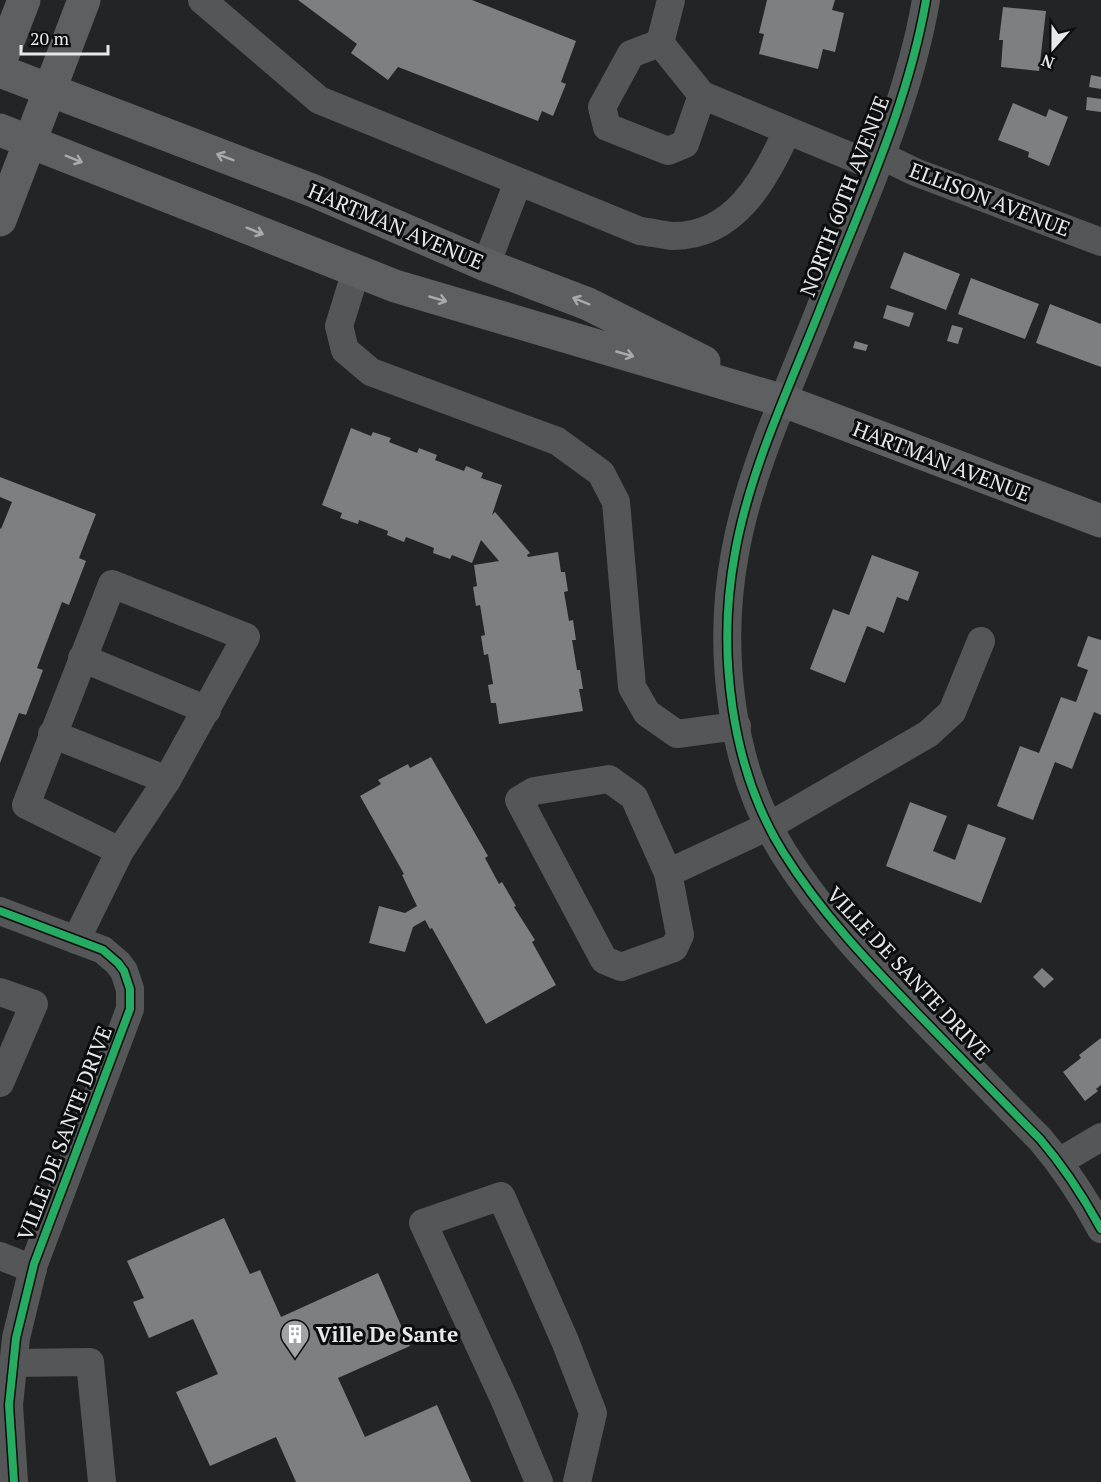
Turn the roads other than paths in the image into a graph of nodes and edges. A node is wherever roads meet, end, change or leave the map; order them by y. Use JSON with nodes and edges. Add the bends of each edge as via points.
{"nodes":[{"id":1,"x":24,"y":0,"type":"edge"},
{"id":2,"x":84,"y":0,"type":"edge"},
{"id":3,"x":202,"y":0,"type":"edge"},
{"id":4,"x":671,"y":0,"type":"edge"},
{"id":5,"x":926,"y":0,"type":"edge"},
{"id":6,"x":660,"y":43,"type":"junction"},
{"id":7,"x":0,"y":62,"type":"edge"},
{"id":8,"x":0,"y":71,"type":"edge"},
{"id":9,"x":50,"y":91,"type":"junction"},
{"id":10,"x":702,"y":95,"type":"junction"},
{"id":11,"x":0,"y":130,"type":"edge"},
{"id":12,"x":787,"y":131,"type":"junction"},
{"id":13,"x":31,"y":142,"type":"junction"},
{"id":14,"x":878,"y":161,"type":"junction"},
{"id":15,"x":518,"y":182,"type":"junction"},
{"id":16,"x":0,"y":220,"type":"edge"},
{"id":17,"x":1101,"y":242,"type":"edge"},
{"id":18,"x":486,"y":265,"type":"junction"},
{"id":19,"x":356,"y":271,"type":"junction"},
{"id":20,"x":784,"y":401,"type":"junction"},
{"id":21,"x":1101,"y":521,"type":"edge"},
{"id":22,"x":981,"y":641,"type":"dead end"},
{"id":23,"x":82,"y":658,"type":"junction"},
{"id":24,"x":207,"y":710,"type":"junction"},
{"id":25,"x":736,"y":726,"type":"junction"},
{"id":26,"x":52,"y":734,"type":"junction"},
{"id":27,"x":167,"y":780,"type":"junction"},
{"id":28,"x":769,"y":826,"type":"junction"},
{"id":29,"x":120,"y":851,"type":"junction"},
{"id":30,"x":668,"y":873,"type":"junction"},
{"id":31,"x":0,"y":911,"type":"edge"},
{"id":32,"x":76,"y":940,"type":"junction"},
{"id":33,"x":0,"y":992,"type":"edge"},
{"id":34,"x":0,"y":1083,"type":"edge"},
{"id":35,"x":1101,"y":1137,"type":"edge"},
{"id":36,"x":1059,"y":1162,"type":"junction"},
{"id":37,"x":1101,"y":1229,"type":"edge"},
{"id":38,"x":0,"y":1256,"type":"edge"},
{"id":39,"x":33,"y":1269,"type":"junction"},
{"id":40,"x":12,"y":1363,"type":"junction"},
{"id":41,"x":9,"y":1481,"type":"edge"},
{"id":42,"x":102,"y":1482,"type":"edge"},
{"id":43,"x":539,"y":1482,"type":"edge"},
{"id":44,"x":577,"y":1482,"type":"edge"}],
"edges":[{"from":1,"to":7,"type":"main road"},
{"from":2,"to":9,"type":"main road"},
{"from":3,"to":15,"type":"street","via":[[319,100]]},
{"from":4,"to":6,"type":"street"},
{"from":5,"to":14,"type":"street","name":"NORTH 60TH AVENUE","via":[[916,48]]},
{"from":6,"to":10,"type":"street"},
{"from":6,"to":10,"type":"street","via":[[631,54],[602,107],[607,127],[669,151],[685,144]]},
{"from":8,"to":9,"type":"main road","name":"HARTMAN AVENUE"},
{"from":9,"to":13,"type":"main road"},
{"from":18,"to":9,"type":"main road","name":"HARTMAN AVENUE","one_way":true,"via":[[314,191]]},
{"from":10,"to":12,"type":"street","name":"ELLISON AVENUE"},
{"from":11,"to":13,"type":"main road","name":"HARTMAN AVENUE"},
{"from":12,"to":14,"type":"street","name":"ELLISON AVENUE"},
{"from":12,"to":15,"type":"street","via":[[745,204],[728,218],[696,233],[671,236],[639,231]]},
{"from":13,"to":16,"type":"main road"},
{"from":13,"to":19,"type":"main road","name":"HARTMAN AVENUE","one_way":true},
{"from":14,"to":17,"type":"street","name":"ELLISON AVENUE"},
{"from":14,"to":20,"type":"street","name":"NORTH 60TH AVENUE"},
{"from":15,"to":18,"type":"street"},
{"from":20,"to":18,"type":"main road","name":"HARTMAN AVENUE","one_way":true,"via":[[588,304]]},
{"from":19,"to":20,"type":"main road","name":"HARTMAN AVENUE","one_way":true,"via":[[395,286]]},
{"from":19,"to":25,"type":"street","via":[[339,326],[345,350],[371,372],[557,441],[601,472],[616,502],[632,687],[647,713],[677,734]]},
{"from":20,"to":21,"type":"main road","name":"HARTMAN AVENUE"},
{"from":20,"to":25,"type":"street","name":"VILLE DE SANTE DRIVE","via":[[746,507],[735,552],[727,645]]},
{"from":22,"to":28,"type":"street","via":[[952,712],[928,734]]},
{"from":23,"to":24,"type":"street"},
{"from":23,"to":24,"type":"street","via":[[111,584],[246,637]]},
{"from":23,"to":26,"type":"street"},
{"from":24,"to":27,"type":"street"},
{"from":25,"to":28,"type":"street","name":"VILLE DE SANTE DRIVE","via":[[752,785]]},
{"from":26,"to":27,"type":"street"},
{"from":26,"to":29,"type":"street","via":[[26,805]]},
{"from":27,"to":29,"type":"street"},
{"from":28,"to":30,"type":"street"},
{"from":28,"to":36,"type":"street","name":"VILLE DE SANTE DRIVE","via":[[825,913]]},
{"from":29,"to":32,"type":"street"},
{"from":30,"to":30,"type":"street","via":[[634,796],[609,779],[534,791],[519,800],[604,960],[621,967],[674,948],[680,935]]},
{"from":31,"to":32,"type":"street","name":"VILLE DE SANTE DRIVE"},
{"from":32,"to":39,"type":"street","name":"VILLE DE SANTE DRIVE","via":[[103,950],[118,963],[130,989],[130,1009]]},
{"from":33,"to":34,"type":"street","via":[[34,1004]]},
{"from":35,"to":36,"type":"street"},
{"from":36,"to":37,"type":"street","name":"VILLE DE SANTE DRIVE"},
{"from":38,"to":39,"type":"street"},
{"from":39,"to":40,"type":"street","name":"VILLE DE SANTE DRIVE"},
{"from":40,"to":41,"type":"street","name":"VILLE DE SANTE DRIVE"},
{"from":40,"to":42,"type":"street","via":[[90,1362]]},
{"from":43,"to":44,"type":"street","via":[[423,1223],[501,1196],[593,1413]]}]}
